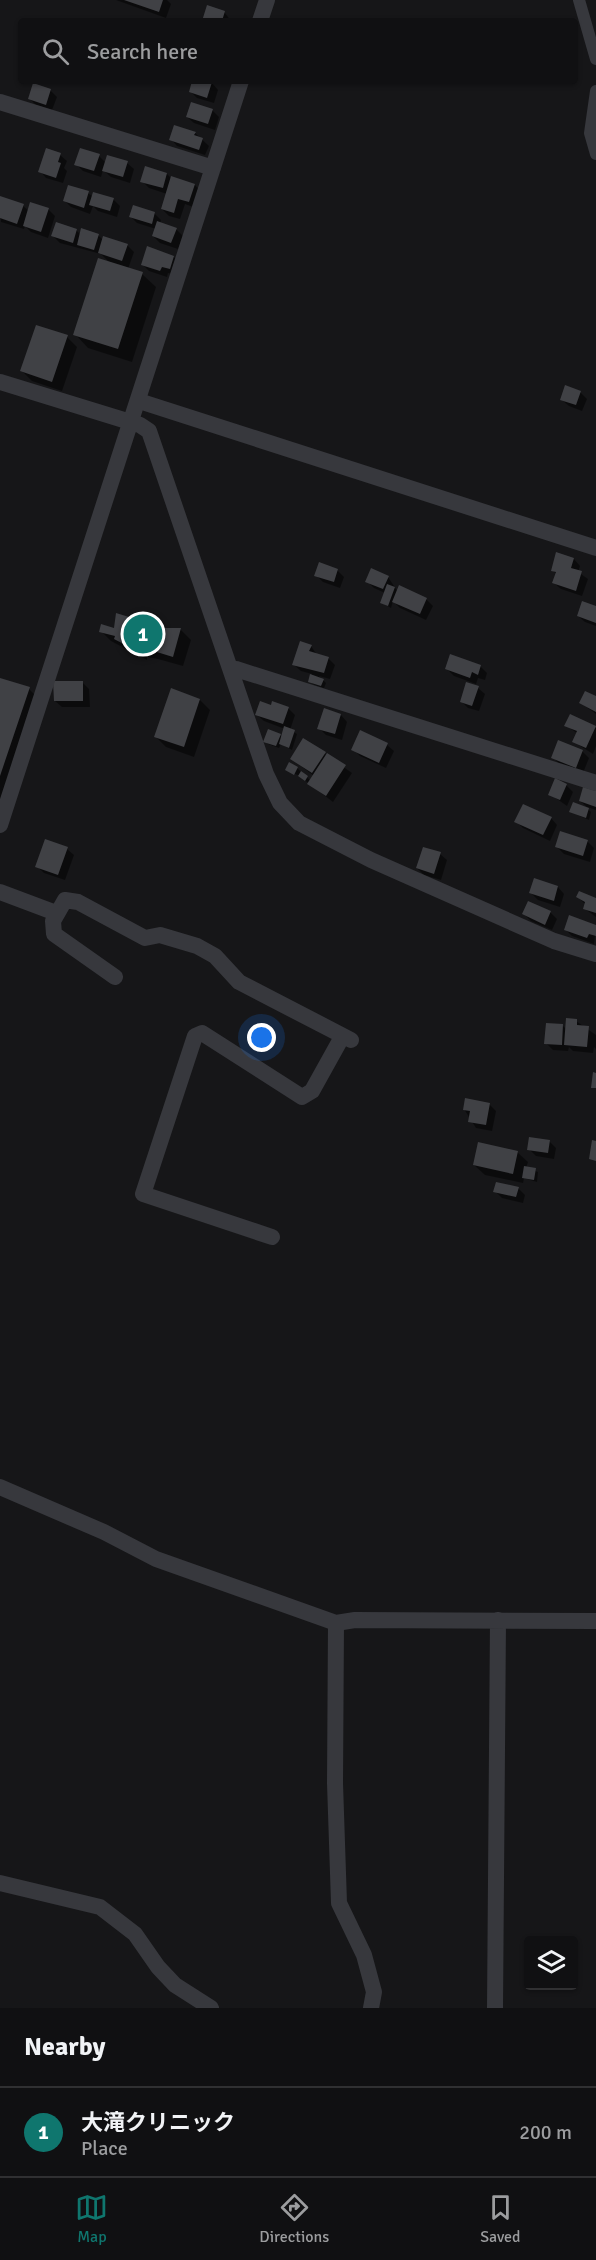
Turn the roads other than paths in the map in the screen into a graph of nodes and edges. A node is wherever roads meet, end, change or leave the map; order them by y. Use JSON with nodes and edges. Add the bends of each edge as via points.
{"nodes":[{"id":1,"x":267,"y":0,"type":"edge"},
{"id":2,"x":579,"y":0,"type":"edge"},
{"id":3,"x":261,"y":18,"type":"edge"},
{"id":4,"x":596,"y":59,"type":"edge"},
{"id":5,"x":240,"y":84,"type":"edge"},
{"id":6,"x":596,"y":91,"type":"edge"},
{"id":7,"x":0,"y":102,"type":"edge"},
{"id":8,"x":596,"y":154,"type":"edge"},
{"id":9,"x":213,"y":168,"type":"junction"},
{"id":10,"x":0,"y":382,"type":"edge"},
{"id":11,"x":139,"y":401,"type":"junction"},
{"id":12,"x":132,"y":424,"type":"junction"},
{"id":13,"x":596,"y":548,"type":"edge"},
{"id":14,"x":232,"y":671,"type":"junction"},
{"id":15,"x":596,"y":783,"type":"edge"},
{"id":16,"x":0,"y":825,"type":"edge"},
{"id":17,"x":0,"y":892,"type":"edge"},
{"id":18,"x":56,"y":913,"type":"junction"},
{"id":19,"x":596,"y":954,"type":"edge"},
{"id":20,"x":115,"y":977,"type":"dead end"},
{"id":21,"x":272,"y":1237,"type":"dead end"},
{"id":22,"x":0,"y":1487,"type":"edge"},
{"id":23,"x":498,"y":1620,"type":"junction"},
{"id":24,"x":596,"y":1621,"type":"edge"},
{"id":25,"x":336,"y":1623,"type":"junction"},
{"id":26,"x":0,"y":1882,"type":"edge"},
{"id":27,"x":212,"y":2008,"type":"edge"},
{"id":28,"x":372,"y":2008,"type":"edge"},
{"id":29,"x":495,"y":2008,"type":"edge"}],
"edges":[{"from":1,"to":3,"type":"street"},
{"from":2,"to":4,"type":"street"},
{"from":5,"to":9,"type":"street"},
{"from":6,"to":8,"type":"street","via":[[590,134]]},
{"from":7,"to":9,"type":"street"},
{"from":9,"to":11,"type":"street"},
{"from":10,"to":12,"type":"street"},
{"from":11,"to":12,"type":"street"},
{"from":11,"to":13,"type":"street"},
{"from":12,"to":14,"type":"street","via":[[149,431]]},
{"from":12,"to":16,"type":"street"},
{"from":14,"to":15,"type":"street","via":[[236,669]]},
{"from":14,"to":19,"type":"street","via":[[272,789],[299,823],[370,860],[554,941]]},
{"from":17,"to":18,"type":"street"},
{"from":18,"to":20,"type":"street","via":[[54,934]]},
{"from":18,"to":21,"type":"street","via":[[65,900],[72,900],[145,938],[160,935],[197,946],[215,956],[239,982],[347,1039],[312,1091],[302,1097],[202,1033],[195,1036],[143,1194]]},
{"from":22,"to":25,"type":"street","via":[[156,1558]]},
{"from":23,"to":24,"type":"street"},
{"from":23,"to":25,"type":"street"},
{"from":23,"to":29,"type":"street"},
{"from":25,"to":28,"type":"street","via":[[339,1903],[364,1955],[374,1992]]},
{"from":26,"to":27,"type":"street","via":[[100,1907],[135,1934],[175,1985]]}]}
